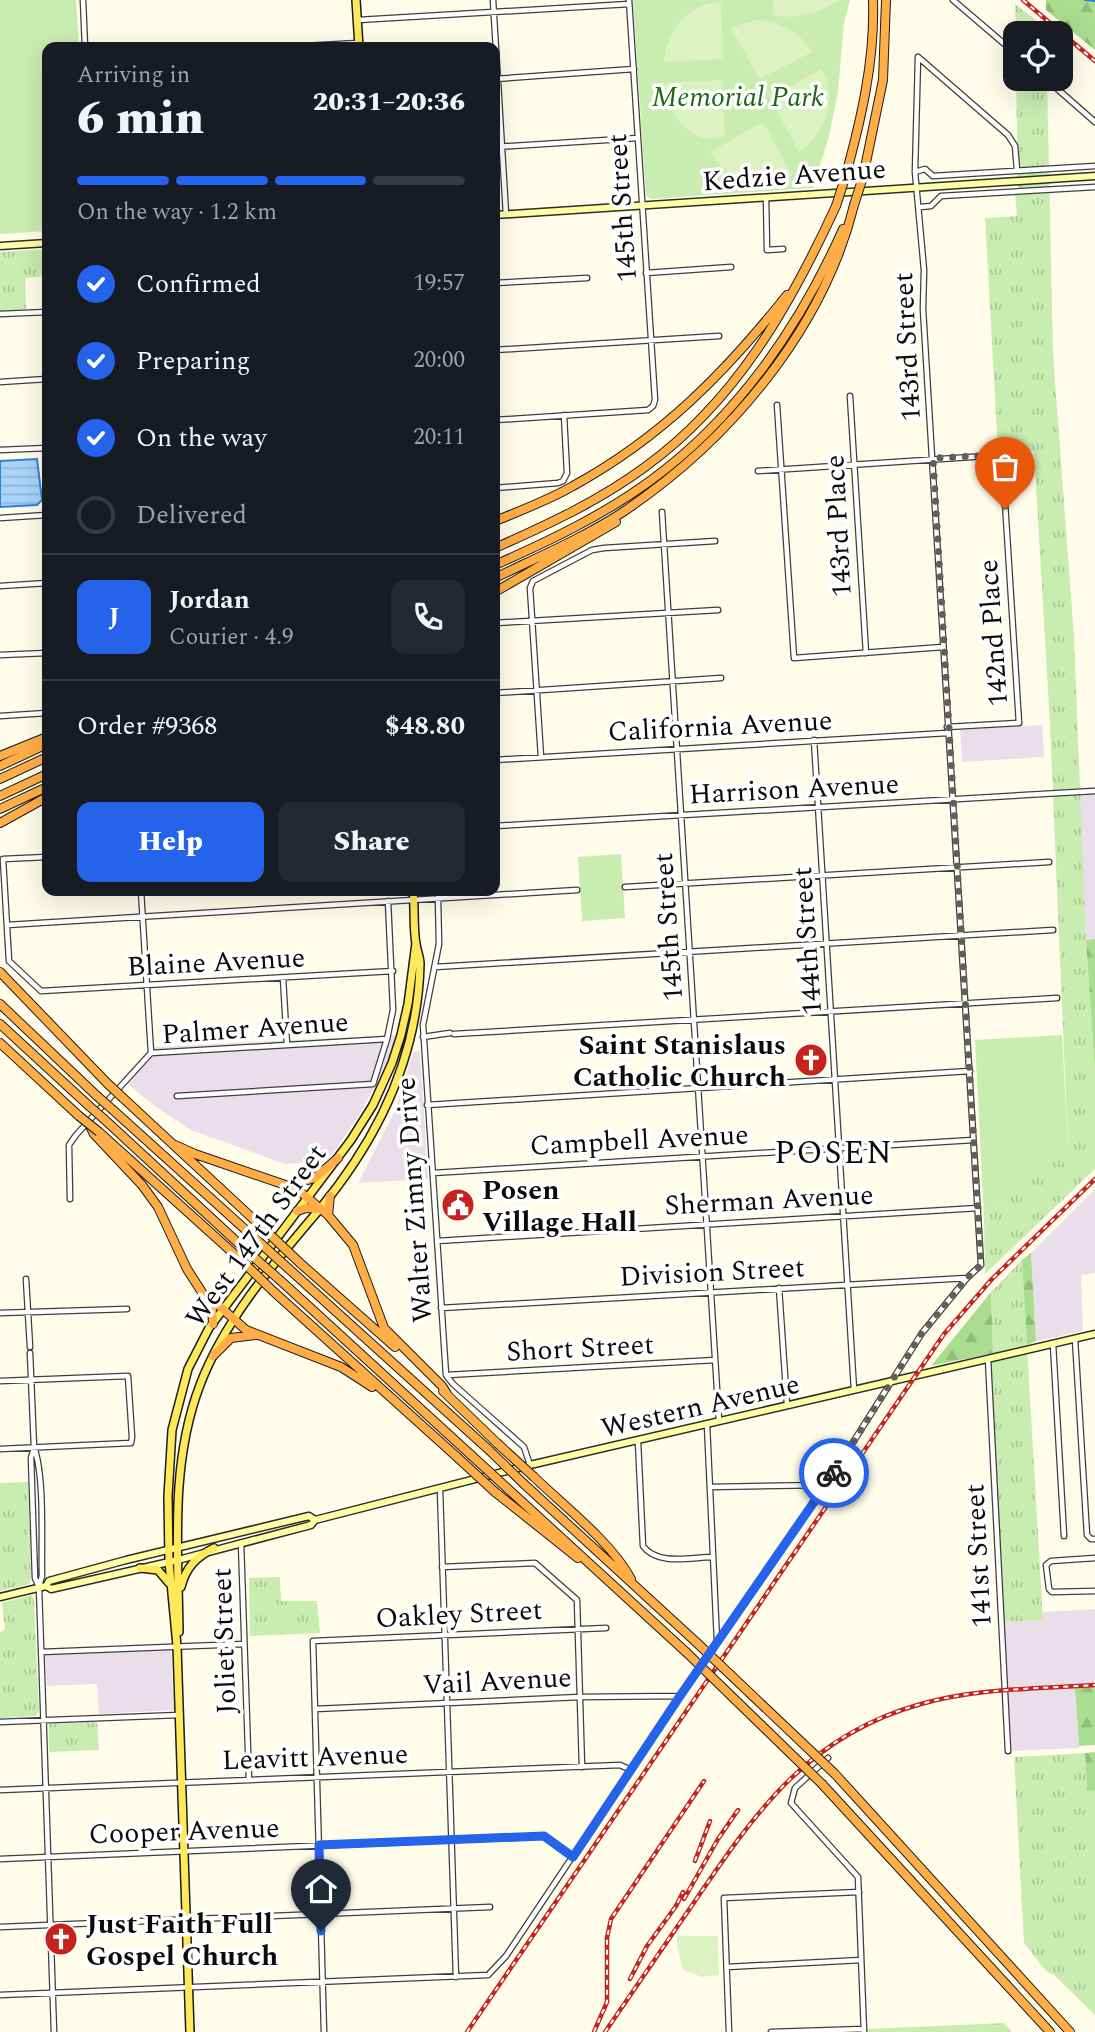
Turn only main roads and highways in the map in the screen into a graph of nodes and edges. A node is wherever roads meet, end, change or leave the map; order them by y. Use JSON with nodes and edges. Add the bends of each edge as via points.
{"nodes":[{"id":1,"x":356,"y":0,"type":"edge"},
{"id":2,"x":873,"y":0,"type":"edge"},
{"id":3,"x":886,"y":0,"type":"edge"},
{"id":4,"x":359,"y":42,"type":"edge"},
{"id":5,"x":1095,"y":176,"type":"edge"},
{"id":6,"x":854,"y":205,"type":"junction"},
{"id":7,"x":500,"y":215,"type":"edge"},
{"id":8,"x":42,"y":243,"type":"edge"},
{"id":9,"x":0,"y":246,"type":"edge"},
{"id":10,"x":808,"y":268,"type":"junction"},
{"id":11,"x":655,"y":489,"type":"junction"},
{"id":12,"x":500,"y":519,"type":"edge"},
{"id":13,"x":500,"y":546,"type":"edge"},
{"id":14,"x":500,"y":563,"type":"edge"},
{"id":15,"x":500,"y":576,"type":"edge"},
{"id":16,"x":500,"y":589,"type":"edge"},
{"id":17,"x":42,"y":739,"type":"edge"},
{"id":18,"x":42,"y":746,"type":"edge"},
{"id":19,"x":0,"y":756,"type":"edge"},
{"id":20,"x":42,"y":759,"type":"edge"},
{"id":21,"x":0,"y":766,"type":"edge"},
{"id":22,"x":42,"y":776,"type":"edge"},
{"id":23,"x":0,"y":779,"type":"edge"},
{"id":24,"x":42,"y":789,"type":"edge"},
{"id":25,"x":0,"y":796,"type":"edge"},
{"id":26,"x":42,"y":800,"type":"edge"},
{"id":27,"x":0,"y":809,"type":"edge"},
{"id":28,"x":0,"y":823,"type":"edge"},
{"id":29,"x":414,"y":896,"type":"edge"},
{"id":30,"x":416,"y":943,"type":"junction"},
{"id":31,"x":1,"y":972,"type":"edge"},
{"id":32,"x":0,"y":1004,"type":"edge"},
{"id":33,"x":0,"y":1024,"type":"edge"},
{"id":34,"x":0,"y":1043,"type":"edge"},
{"id":35,"x":96,"y":1133,"type":"junction"},
{"id":36,"x":175,"y":1145,"type":"junction"},
{"id":37,"x":338,"y":1158,"type":"junction"},
{"id":38,"x":289,"y":1185,"type":"junction"},
{"id":39,"x":330,"y":1196,"type":"junction"},
{"id":40,"x":308,"y":1198,"type":"junction"},
{"id":41,"x":319,"y":1209,"type":"junction"},
{"id":42,"x":297,"y":1211,"type":"junction"},
{"id":43,"x":328,"y":1214,"type":"junction"},
{"id":44,"x":201,"y":1289,"type":"junction"},
{"id":45,"x":222,"y":1310,"type":"junction"},
{"id":46,"x":233,"y":1320,"type":"junction"},
{"id":47,"x":213,"y":1324,"type":"junction"},
{"id":48,"x":1095,"y":1334,"type":"edge"},
{"id":49,"x":258,"y":1335,"type":"junction"},
{"id":50,"x":213,"y":1356,"type":"junction"},
{"id":51,"x":447,"y":1394,"type":"junction"},
{"id":52,"x":389,"y":1397,"type":"junction"},
{"id":53,"x":315,"y":1520,"type":"junction"},
{"id":54,"x":178,"y":1548,"type":"junction"},
{"id":55,"x":214,"y":1548,"type":"junction"},
{"id":56,"x":169,"y":1550,"type":"junction"},
{"id":57,"x":178,"y":1560,"type":"junction"},
{"id":58,"x":169,"y":1562,"type":"junction"},
{"id":59,"x":140,"y":1567,"type":"junction"},
{"id":60,"x":595,"y":1569,"type":"junction"},
{"id":61,"x":634,"y":1585,"type":"junction"},
{"id":62,"x":42,"y":1586,"type":"junction"},
{"id":63,"x":0,"y":1597,"type":"edge"},
{"id":64,"x":175,"y":1597,"type":"junction"},
{"id":65,"x":190,"y":2032,"type":"edge"},
{"id":66,"x":1050,"y":2032,"type":"edge"},
{"id":67,"x":1070,"y":2032,"type":"edge"}],
"edges":[{"from":1,"to":4,"type":"main road"},
{"from":2,"to":10,"type":"highway","bridge":true,"via":[[869,70],[859,126],[836,206]]},
{"from":3,"to":6,"type":"highway","bridge":true,"via":[[883,79]]},
{"from":5,"to":7,"type":"main road","name":"Kedzie Avenue"},
{"from":6,"to":11,"type":"highway","via":[[834,266],[788,349],[734,417]]},
{"from":6,"to":14,"type":"highway","via":[[811,295],[776,352],[704,435],[652,481],[606,510]]},
{"from":8,"to":9,"type":"main road"},
{"from":10,"to":12,"type":"highway","via":[[743,349],[665,426],[571,488]]},
{"from":10,"to":13,"type":"highway","via":[[735,382],[698,421],[647,466],[602,496]]},
{"from":11,"to":15,"type":"highway","via":[[601,526]]},
{"from":11,"to":16,"type":"highway","via":[[617,522]]},
{"from":17,"to":19,"type":"highway"},
{"from":18,"to":21,"type":"highway"},
{"from":20,"to":23,"type":"highway"},
{"from":22,"to":25,"type":"highway"},
{"from":24,"to":27,"type":"highway"},
{"from":26,"to":28,"type":"highway"},
{"from":29,"to":30,"type":"main road","name":"West 147th Street"},
{"from":30,"to":37,"type":"main road","name":"West 147th Street","via":[[408,1004],[392,1063],[367,1116]]},
{"from":30,"to":39,"type":"main road","name":"West 147th Street","via":[[420,961],[416,1007],[396,1085],[369,1140]]},
{"from":31,"to":36,"type":"highway","bridge":true,"via":[[108,1084]]},
{"from":32,"to":61,"type":"highway","bridge":true},
{"from":33,"to":60,"type":"highway","bridge":true},
{"from":34,"to":35,"type":"highway","bridge":true},
{"from":35,"to":44,"type":"highway","via":[[150,1195]]},
{"from":35,"to":52,"type":"highway","bridge":true},
{"from":36,"to":38,"type":"highway"},
{"from":36,"to":51,"type":"highway","bridge":true},
{"from":37,"to":38,"type":"highway","via":[[315,1178]]},
{"from":37,"to":40,"type":"main road","name":"West 147th Street"},
{"from":38,"to":40,"type":"highway"},
{"from":39,"to":41,"type":"main road","name":"West 147th Street"},
{"from":39,"to":43,"type":"highway"},
{"from":40,"to":41,"type":"highway"},
{"from":40,"to":42,"type":"main road","name":"West 147th Street"},
{"from":41,"to":42,"type":"highway"},
{"from":41,"to":43,"type":"highway"},
{"from":41,"to":46,"type":"main road","name":"West 147th Street"},
{"from":42,"to":45,"type":"main road","name":"West 147th Street"},
{"from":43,"to":51,"type":"highway","via":[[353,1245],[384,1328]]},
{"from":44,"to":45,"type":"highway"},
{"from":44,"to":47,"type":"highway","via":[[212,1308]]},
{"from":45,"to":46,"type":"highway"},
{"from":45,"to":47,"type":"main road","name":"West 147th Street"},
{"from":46,"to":49,"type":"highway"},
{"from":46,"to":50,"type":"main road","name":"West 147th Street"},
{"from":47,"to":56,"type":"main road","name":"West 147th Street","via":[[188,1369],[172,1430]]},
{"from":48,"to":53,"type":"main road","name":"Western Avenue","via":[[530,1465]]},
{"from":49,"to":50,"type":"highway","via":[[231,1338]]},
{"from":49,"to":52,"type":"highway","via":[[341,1367]]},
{"from":50,"to":54,"type":"main road","name":"West 147th Street","via":[[183,1444]]},
{"from":51,"to":61,"type":"highway","bridge":true,"via":[[594,1533]]},
{"from":52,"to":60,"type":"highway","bridge":true,"via":[[495,1492]]},
{"from":53,"to":54,"type":"main road","name":"Western Avenue","via":[[309,1516]]},
{"from":53,"to":55,"type":"main road","name":"Western Avenue","via":[[311,1525]]},
{"from":54,"to":56,"type":"main road","name":"Western Avenue"},
{"from":54,"to":57,"type":"main road","name":"West 147th Street"},
{"from":55,"to":57,"type":"main road","name":"Western Avenue"},
{"from":55,"to":64,"type":"main road","via":[[189,1567]]},
{"from":56,"to":58,"type":"main road","name":"West 147th Street"},
{"from":56,"to":62,"type":"main road","name":"Western Avenue"},
{"from":57,"to":58,"type":"main road","name":"Western Avenue"},
{"from":57,"to":64,"type":"main road","name":"West 147th Street"},
{"from":58,"to":59,"type":"main road","name":"Western Avenue"},
{"from":58,"to":64,"type":"main road","name":"West 147th Street"},
{"from":59,"to":62,"type":"main road","name":"Western Avenue","via":[[51,1589]]},
{"from":59,"to":64,"type":"main road","via":[[163,1573]]},
{"from":60,"to":66,"type":"highway","bridge":true,"via":[[822,1784]]},
{"from":61,"to":67,"type":"highway","bridge":true,"via":[[835,1774]]},
{"from":62,"to":63,"type":"main road"},
{"from":64,"to":65,"type":"main road","name":"West 147th Street"}]}
